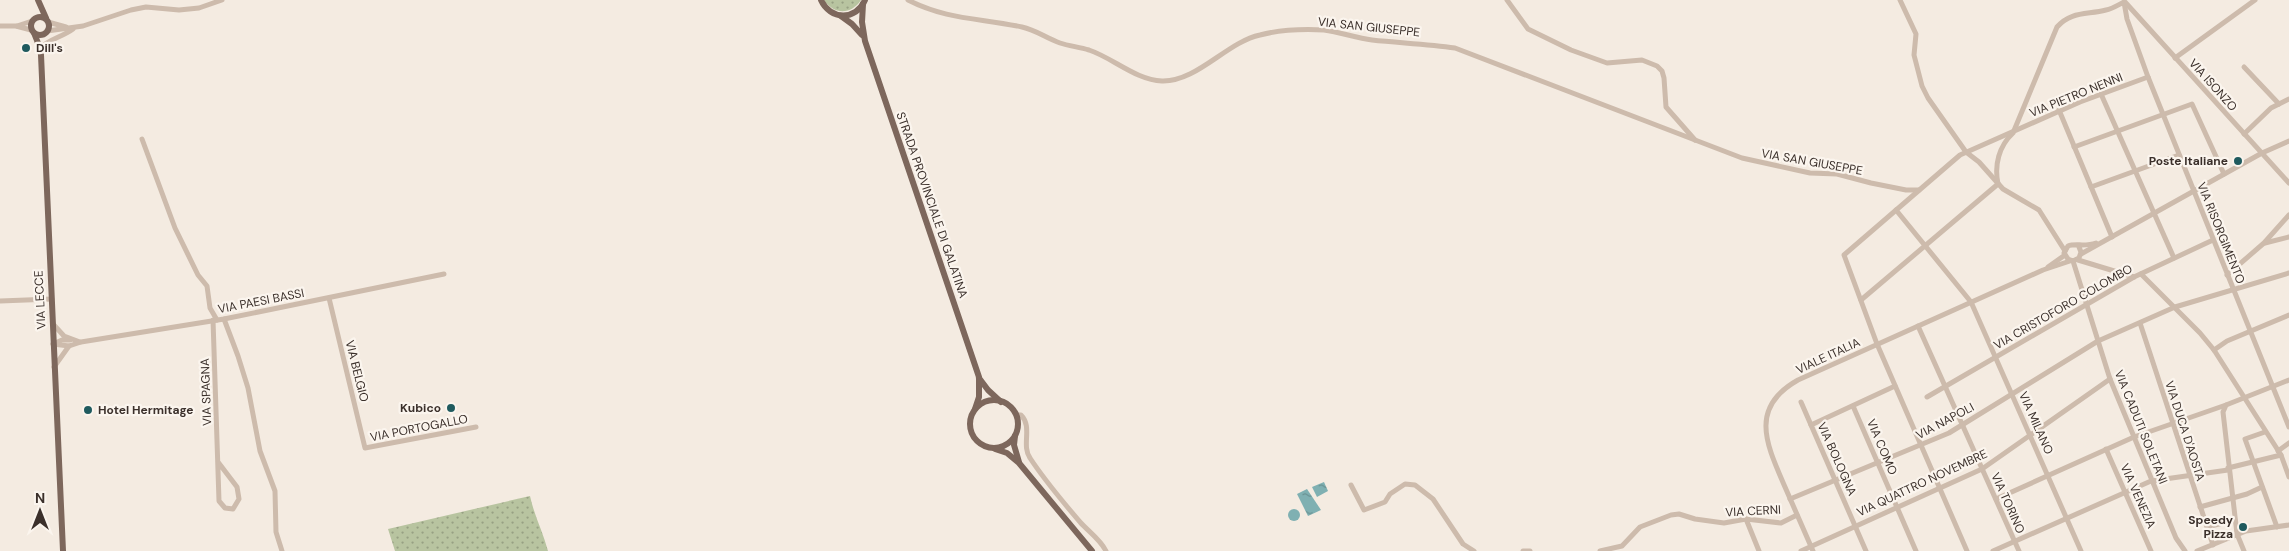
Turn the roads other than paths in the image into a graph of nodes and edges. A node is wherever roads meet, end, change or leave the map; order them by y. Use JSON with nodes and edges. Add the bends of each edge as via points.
{"nodes":[{"id":1,"x":222,"y":0,"type":"edge"},
{"id":2,"x":908,"y":0,"type":"edge"},
{"id":3,"x":1507,"y":0,"type":"edge"},
{"id":4,"x":1900,"y":0,"type":"edge"},
{"id":5,"x":2255,"y":0,"type":"edge"},
{"id":6,"x":820,"y":1,"type":"edge"},
{"id":7,"x":864,"y":1,"type":"edge"},
{"id":8,"x":2124,"y":1,"type":"edge"},
{"id":9,"x":841,"y":16,"type":"junction"},
{"id":10,"x":33,"y":20,"type":"junction"},
{"id":11,"x":47,"y":20,"type":"junction"},
{"id":12,"x":0,"y":26,"type":"edge"},
{"id":13,"x":16,"y":26,"type":"junction"},
{"id":14,"x":74,"y":28,"type":"junction"},
{"id":15,"x":32,"y":32,"type":"junction"},
{"id":16,"x":47,"y":32,"type":"junction"},
{"id":17,"x":865,"y":41,"type":"junction"},
{"id":18,"x":40,"y":48,"type":"junction"},
{"id":19,"x":2175,"y":58,"type":"junction"},
{"id":20,"x":2244,"y":67,"type":"dead end"},
{"id":21,"x":2148,"y":77,"type":"junction"},
{"id":22,"x":2101,"y":94,"type":"junction"},
{"id":23,"x":2289,"y":99,"type":"edge"},
{"id":24,"x":2279,"y":104,"type":"junction"},
{"id":25,"x":2059,"y":110,"type":"junction"},
{"id":26,"x":2162,"y":113,"type":"junction"},
{"id":27,"x":2117,"y":131,"type":"junction"},
{"id":28,"x":2013,"y":132,"type":"junction"},
{"id":29,"x":2244,"y":134,"type":"junction"},
{"id":30,"x":142,"y":139,"type":"dead end"},
{"id":31,"x":1696,"y":141,"type":"junction"},
{"id":32,"x":2289,"y":141,"type":"edge"},
{"id":33,"x":2074,"y":147,"type":"junction"},
{"id":34,"x":1966,"y":152,"type":"junction"},
{"id":35,"x":2262,"y":153,"type":"junction"},
{"id":36,"x":2179,"y":155,"type":"junction"},
{"id":37,"x":2134,"y":171,"type":"junction"},
{"id":38,"x":2224,"y":174,"type":"junction"},
{"id":39,"x":1998,"y":184,"type":"junction"},
{"id":40,"x":2289,"y":184,"type":"edge"},
{"id":41,"x":2091,"y":187,"type":"junction"},
{"id":42,"x":1919,"y":190,"type":"junction"},
{"id":43,"x":2194,"y":191,"type":"junction"},
{"id":44,"x":1896,"y":210,"type":"junction"},
{"id":45,"x":2153,"y":214,"type":"junction"},
{"id":46,"x":2289,"y":215,"type":"edge"},
{"id":47,"x":2052,"y":231,"type":"junction"},
{"id":48,"x":2110,"y":237,"type":"junction"},
{"id":49,"x":2289,"y":238,"type":"edge"},
{"id":50,"x":2212,"y":240,"type":"junction"},
{"id":51,"x":2264,"y":243,"type":"junction"},
{"id":52,"x":1926,"y":245,"type":"junction"},
{"id":53,"x":2070,"y":245,"type":"junction"},
{"id":54,"x":2079,"y":246,"type":"junction"},
{"id":55,"x":2065,"y":253,"type":"junction"},
{"id":56,"x":2081,"y":254,"type":"junction"},
{"id":57,"x":2174,"y":258,"type":"junction"},
{"id":58,"x":2074,"y":261,"type":"junction"},
{"id":59,"x":2043,"y":270,"type":"junction"},
{"id":60,"x":2289,"y":273,"type":"edge"},
{"id":61,"x":444,"y":274,"type":"dead end"},
{"id":62,"x":2141,"y":274,"type":"junction"},
{"id":63,"x":2227,"y":275,"type":"junction"},
{"id":64,"x":2134,"y":277,"type":"junction"},
{"id":65,"x":2233,"y":290,"type":"junction"},
{"id":66,"x":329,"y":298,"type":"junction"},
{"id":67,"x":52,"y":299,"type":"junction"},
{"id":68,"x":0,"y":300,"type":"edge"},
{"id":69,"x":1861,"y":300,"type":"junction"},
{"id":70,"x":1972,"y":302,"type":"junction"},
{"id":71,"x":2087,"y":306,"type":"junction"},
{"id":72,"x":2176,"y":308,"type":"junction"},
{"id":73,"x":2289,"y":315,"type":"edge"},
{"id":74,"x":224,"y":319,"type":"junction"},
{"id":75,"x":215,"y":320,"type":"junction"},
{"id":76,"x":53,"y":323,"type":"junction"},
{"id":77,"x":2140,"y":323,"type":"junction"},
{"id":78,"x":1918,"y":326,"type":"junction"},
{"id":79,"x":2250,"y":331,"type":"junction"},
{"id":80,"x":71,"y":340,"type":"junction"},
{"id":81,"x":2098,"y":341,"type":"junction"},
{"id":82,"x":81,"y":342,"type":"junction"},
{"id":83,"x":53,"y":344,"type":"junction"},
{"id":84,"x":1877,"y":344,"type":"junction"},
{"id":85,"x":69,"y":346,"type":"junction"},
{"id":86,"x":2214,"y":350,"type":"junction"},
{"id":87,"x":1996,"y":357,"type":"junction"},
{"id":88,"x":54,"y":367,"type":"junction"},
{"id":89,"x":978,"y":377,"type":"junction"},
{"id":90,"x":2110,"y":379,"type":"junction"},
{"id":91,"x":2289,"y":380,"type":"edge"},
{"id":92,"x":1895,"y":386,"type":"junction"},
{"id":93,"x":1946,"y":387,"type":"junction"},
{"id":94,"x":2273,"y":387,"type":"junction"},
{"id":95,"x":2012,"y":394,"type":"junction"},
{"id":96,"x":1927,"y":397,"type":"dead end"},
{"id":97,"x":2245,"y":398,"type":"junction"},
{"id":98,"x":1001,"y":402,"type":"junction"},
{"id":99,"x":1802,"y":402,"type":"dead end"},
{"id":100,"x":2226,"y":405,"type":"junction"},
{"id":101,"x":1853,"y":406,"type":"junction"},
{"id":102,"x":976,"y":409,"type":"junction"},
{"id":103,"x":1016,"y":415,"type":"junction"},
{"id":104,"x":2172,"y":424,"type":"junction"},
{"id":105,"x":1812,"y":425,"type":"junction"},
{"id":106,"x":1963,"y":425,"type":"junction"},
{"id":107,"x":476,"y":428,"type":"dead end"},
{"id":108,"x":2289,"y":428,"type":"edge"},
{"id":109,"x":2265,"y":432,"type":"junction"},
{"id":110,"x":1016,"y":434,"type":"junction"},
{"id":111,"x":2030,"y":436,"type":"junction"},
{"id":112,"x":2134,"y":436,"type":"junction"},
{"id":113,"x":2289,"y":443,"type":"edge"},
{"id":114,"x":1921,"y":446,"type":"junction"},
{"id":115,"x":365,"y":448,"type":"joint"},
{"id":116,"x":989,"y":448,"type":"junction"},
{"id":117,"x":2106,"y":449,"type":"junction"},
{"id":118,"x":2279,"y":453,"type":"junction"},
{"id":119,"x":218,"y":462,"type":"junction"},
{"id":120,"x":2253,"y":462,"type":"junction"},
{"id":121,"x":1877,"y":463,"type":"junction"},
{"id":122,"x":1019,"y":464,"type":"junction"},
{"id":123,"x":1982,"y":469,"type":"junction"},
{"id":124,"x":2228,"y":469,"type":"junction"},
{"id":125,"x":2189,"y":475,"type":"junction"},
{"id":126,"x":2048,"y":476,"type":"junction"},
{"id":127,"x":2289,"y":477,"type":"edge"},
{"id":128,"x":1836,"y":480,"type":"junction"},
{"id":129,"x":2151,"y":481,"type":"junction"},
{"id":130,"x":1350,"y":485,"type":"dead end"},
{"id":131,"x":2262,"y":487,"type":"junction"},
{"id":132,"x":1939,"y":488,"type":"junction"},
{"id":133,"x":2125,"y":493,"type":"junction"},
{"id":134,"x":1790,"y":498,"type":"junction"},
{"id":135,"x":1996,"y":499,"type":"junction"},
{"id":136,"x":2232,"y":499,"type":"junction"},
{"id":137,"x":1897,"y":507,"type":"junction"},
{"id":138,"x":2200,"y":507,"type":"junction"},
{"id":139,"x":1797,"y":515,"type":"junction"},
{"id":140,"x":2067,"y":518,"type":"junction"},
{"id":141,"x":1746,"y":519,"type":"junction"},
{"id":142,"x":2235,"y":520,"type":"junction"},
{"id":143,"x":1855,"y":525,"type":"junction"},
{"id":144,"x":2288,"y":525,"type":"edge"},
{"id":145,"x":2207,"y":527,"type":"junction"},
{"id":146,"x":2277,"y":527,"type":"junction"},
{"id":147,"x":2289,"y":533,"type":"edge"},
{"id":148,"x":2237,"y":534,"type":"junction"},
{"id":149,"x":2014,"y":541,"type":"junction"},
{"id":150,"x":2212,"y":544,"type":"junction"},
{"id":151,"x":1812,"y":549,"type":"edge"},
{"id":152,"x":63,"y":551,"type":"edge"},
{"id":153,"x":282,"y":551,"type":"edge"},
{"id":154,"x":1092,"y":551,"type":"edge"},
{"id":155,"x":1106,"y":551,"type":"edge"},
{"id":156,"x":1474,"y":551,"type":"edge"},
{"id":157,"x":1523,"y":551,"type":"edge"},
{"id":158,"x":1530,"y":551,"type":"edge"},
{"id":159,"x":1600,"y":551,"type":"edge"},
{"id":160,"x":1760,"y":551,"type":"edge"},
{"id":161,"x":1800,"y":551,"type":"edge"},
{"id":162,"x":1866,"y":551,"type":"edge"},
{"id":163,"x":1916,"y":551,"type":"edge"},
{"id":164,"x":1967,"y":551,"type":"edge"},
{"id":165,"x":1993,"y":551,"type":"edge"},
{"id":166,"x":2019,"y":551,"type":"edge"},
{"id":167,"x":2081,"y":551,"type":"edge"},
{"id":168,"x":2151,"y":551,"type":"edge"},
{"id":169,"x":2185,"y":551,"type":"edge"},
{"id":170,"x":2197,"y":551,"type":"edge"},
{"id":171,"x":2244,"y":551,"type":"edge"}],
"edges":[{"from":1,"to":14,"type":"street","via":[[199,8],[131,10]]},
{"from":2,"to":31,"type":"street","name":"VIA SAN GIUSEPPE","via":[[941,13],[1038,32],[1161,81],[1188,73],[1248,39],[1276,32],[1323,30],[1369,40],[1454,48]]},
{"from":3,"to":31,"type":"street","via":[[1528,29],[1571,50],[1607,63],[1642,60],[1657,66],[1664,78],[1666,107]]},
{"from":4,"to":34,"type":"street","via":[[1916,34],[1914,55],[1922,86]]},
{"from":5,"to":19,"type":"street"},
{"from":6,"to":9,"type":"main road","name":"STRADA PROVINCIALE DI GALATINA","via":[[833,14]]},
{"from":7,"to":9,"type":"main road","name":"STRADA PROVINCIALE DI GALATINA","via":[[854,13]]},
{"from":7,"to":17,"type":"main road","name":"STRADA PROVINCIALE DI GALATINA","via":[[862,22]]},
{"from":8,"to":19,"type":"street","name":"VIA ISONZO"},
{"from":8,"to":21,"type":"street","name":"VIA RISORGIMENTO","via":[[2127,19]]},
{"from":8,"to":28,"type":"street","via":[[2107,10],[2076,14],[2057,27]]},
{"from":9,"to":17,"type":"main road","name":"STRADA PROVINCIALE DI GALATINA"},
{"from":10,"to":11,"type":"main road","via":[[40,16]]},
{"from":10,"to":11,"type":"main road","via":[[38,0]]},
{"from":10,"to":13,"type":"street"},
{"from":10,"to":15,"type":"main road"},
{"from":11,"to":14,"type":"street","via":[[54,25]]},
{"from":11,"to":16,"type":"main road"},
{"from":12,"to":13,"type":"street"},
{"from":13,"to":15,"type":"street"},
{"from":14,"to":16,"type":"street"},
{"from":14,"to":18,"type":"street","via":[[48,40]]},
{"from":15,"to":16,"type":"main road","via":[[40,35]]},
{"from":15,"to":18,"type":"main road","name":"VIA LECCE"},
{"from":16,"to":18,"type":"main road","name":"VIA LECCE"},
{"from":17,"to":89,"type":"main road","name":"STRADA PROVINCIALE DI GALATINA"},
{"from":18,"to":67,"type":"main road","name":"VIA LECCE"},
{"from":19,"to":29,"type":"street","name":"VIA ISONZO"},
{"from":20,"to":24,"type":"street"},
{"from":21,"to":22,"type":"street","name":"VIA PIETRO NENNI"},
{"from":21,"to":26,"type":"street","name":"VIA RISORGIMENTO"},
{"from":22,"to":25,"type":"street","name":"VIA PIETRO NENNI"},
{"from":22,"to":27,"type":"street"},
{"from":23,"to":24,"type":"street"},
{"from":24,"to":29,"type":"street"},
{"from":25,"to":28,"type":"street","name":"VIA PIETRO NENNI"},
{"from":25,"to":33,"type":"street"},
{"from":26,"to":27,"type":"street"},
{"from":26,"to":36,"type":"street","name":"VIA RISORGIMENTO"},
{"from":26,"to":38,"type":"street","via":[[2192,104]]},
{"from":27,"to":33,"type":"street"},
{"from":27,"to":37,"type":"street"},
{"from":28,"to":34,"type":"street","name":"VIA PIETRO NENNI"},
{"from":28,"to":39,"type":"street","via":[[2004,141],[1995,170]]},
{"from":29,"to":35,"type":"street","name":"VIA ISONZO"},
{"from":30,"to":75,"type":"street","name":"VIA SPAGNA","via":[[175,228],[198,275],[207,286]]},
{"from":31,"to":42,"type":"street","name":"VIA SAN GIUSEPPE","via":[[1742,158],[1800,172],[1837,174]]},
{"from":32,"to":35,"type":"street"},
{"from":33,"to":41,"type":"street"},
{"from":34,"to":39,"type":"street"},
{"from":34,"to":42,"type":"street","name":"VIA PIETRO NENNI"},
{"from":35,"to":38,"type":"street"},
{"from":35,"to":40,"type":"street","name":"VIA ISONZO"},
{"from":36,"to":37,"type":"street"},
{"from":36,"to":43,"type":"street","name":"VIA RISORGIMENTO"},
{"from":37,"to":41,"type":"street"},
{"from":37,"to":45,"type":"street"},
{"from":38,"to":43,"type":"street"},
{"from":39,"to":47,"type":"street","via":[[2039,210]]},
{"from":39,"to":52,"type":"street"},
{"from":41,"to":48,"type":"street"},
{"from":42,"to":44,"type":"street","name":"VIA PIETRO NENNI"},
{"from":43,"to":45,"type":"street"},
{"from":43,"to":50,"type":"street","name":"VIA RISORGIMENTO"},
{"from":44,"to":52,"type":"street","name":"VIA MILANO"},
{"from":44,"to":69,"type":"street","name":"VIA PIETRO NENNI","via":[[1844,255]]},
{"from":45,"to":48,"type":"street"},
{"from":45,"to":57,"type":"street"},
{"from":46,"to":51,"type":"street"},
{"from":47,"to":53,"type":"street"},
{"from":47,"to":55,"type":"street"},
{"from":48,"to":54,"type":"street"},
{"from":48,"to":56,"type":"street"},
{"from":49,"to":51,"type":"street"},
{"from":50,"to":57,"type":"street","name":"VIA CRISTOFORO COLOMBO"},
{"from":50,"to":63,"type":"street","name":"VIA RISORGIMENTO"},
{"from":51,"to":63,"type":"street"},
{"from":52,"to":69,"type":"street"},
{"from":52,"to":70,"type":"street","name":"VIA MILANO"},
{"from":53,"to":54,"type":"street"},
{"from":53,"to":55,"type":"street","name":"VIALE ITALIA"},
{"from":54,"to":56,"type":"street"},
{"from":55,"to":58,"type":"street"},
{"from":55,"to":59,"type":"street","name":"VIALE ITALIA"},
{"from":56,"to":58,"type":"street"},
{"from":57,"to":62,"type":"street","name":"VIA CRISTOFORO COLOMBO"},
{"from":58,"to":59,"type":"street","name":"VIALE ITALIA"},
{"from":58,"to":64,"type":"street"},
{"from":58,"to":71,"type":"street","name":"VIA CADUTI SOLETANI"},
{"from":59,"to":70,"type":"street","name":"VIALE ITALIA"},
{"from":60,"to":65,"type":"street","name":"VIA NAPOLI"},
{"from":61,"to":66,"type":"street","name":"VIA PAESI BASSI"},
{"from":62,"to":64,"type":"street","name":"VIA CRISTOFORO COLOMBO"},
{"from":62,"to":72,"type":"street"},
{"from":63,"to":65,"type":"street","name":"VIA RISORGIMENTO"},
{"from":64,"to":71,"type":"street","name":"VIA CRISTOFORO COLOMBO"},
{"from":65,"to":72,"type":"street","name":"VIA NAPOLI"},
{"from":65,"to":79,"type":"street","name":"VIA RISORGIMENTO"},
{"from":66,"to":74,"type":"street","name":"VIA PAESI BASSI"},
{"from":66,"to":115,"type":"street","name":"VIA BELGIO"},
{"from":67,"to":68,"type":"street"},
{"from":67,"to":76,"type":"main road","name":"VIA LECCE"},
{"from":69,"to":84,"type":"street"},
{"from":70,"to":78,"type":"street","name":"VIALE ITALIA"},
{"from":70,"to":87,"type":"street","name":"VIA MILANO"},
{"from":71,"to":81,"type":"street","name":"VIA CADUTI SOLETANI"},
{"from":71,"to":87,"type":"street","name":"VIA CRISTOFORO COLOMBO"},
{"from":72,"to":77,"type":"street","name":"VIA NAPOLI"},
{"from":72,"to":86,"type":"street"},
{"from":73,"to":79,"type":"street"},
{"from":74,"to":75,"type":"street","name":"VIA PAESI BASSI"},
{"from":74,"to":153,"type":"street","via":[[248,388],[260,451],[275,491],[276,532]]},
{"from":75,"to":82,"type":"street","name":"VIA PAESI BASSI"},
{"from":75,"to":119,"type":"street","name":"VIA SPAGNA"},
{"from":76,"to":80,"type":"street"},
{"from":76,"to":83,"type":"main road","name":"VIA LECCE"},
{"from":77,"to":81,"type":"street","name":"VIA NAPOLI"},
{"from":77,"to":104,"type":"street","name":"VIA DUCA D'AOSTA"},
{"from":78,"to":84,"type":"street","name":"VIALE ITALIA"},
{"from":78,"to":93,"type":"street","name":"VIA TORINO"},
{"from":79,"to":86,"type":"street"},
{"from":79,"to":94,"type":"street","name":"VIA RISORGIMENTO"},
{"from":80,"to":82,"type":"street","name":"VIA PAESI BASSI"},
{"from":80,"to":83,"type":"street","name":"VIA PAESI BASSI"},
{"from":81,"to":90,"type":"street","name":"VIA CADUTI SOLETANI"},
{"from":81,"to":95,"type":"street","name":"VIA NAPOLI"},
{"from":82,"to":85,"type":"street","name":"VIA PAESI BASSI"},
{"from":83,"to":85,"type":"street","name":"VIA PAESI BASSI"},
{"from":83,"to":88,"type":"main road","name":"VIA LECCE"},
{"from":84,"to":92,"type":"street"},
{"from":84,"to":134,"type":"street","name":"VIALE ITALIA","via":[[1798,380],[1774,397],[1765,432]]},
{"from":85,"to":88,"type":"street"},
{"from":86,"to":97,"type":"street"},
{"from":87,"to":93,"type":"street","name":"VIA CRISTOFORO COLOMBO"},
{"from":87,"to":95,"type":"street","name":"VIA MILANO"},
{"from":88,"to":152,"type":"main road","name":"VIA LECCE"},
{"from":89,"to":98,"type":"main road","name":"STRADA PROVINCIALE DI GALATINA"},
{"from":89,"to":102,"type":"main road","name":"STRADA PROVINCIALE DI GALATINA"},
{"from":90,"to":111,"type":"street","name":"VIA QUATTRO NOVEMBRE"},
{"from":90,"to":112,"type":"street","name":"VIA CADUTI SOLETANI"},
{"from":91,"to":94,"type":"street"},
{"from":92,"to":101,"type":"street"},
{"from":92,"to":114,"type":"street"},
{"from":93,"to":96,"type":"street","name":"VIA CRISTOFORO COLOMBO"},
{"from":93,"to":106,"type":"street","name":"VIA TORINO"},
{"from":94,"to":97,"type":"street"},
{"from":94,"to":108,"type":"street","name":"VIA RISORGIMENTO"},
{"from":95,"to":106,"type":"street","name":"VIA NAPOLI"},
{"from":95,"to":111,"type":"street","name":"VIA MILANO"},
{"from":97,"to":100,"type":"street"},
{"from":97,"to":109,"type":"street"},
{"from":98,"to":102,"type":"main road","via":[[990,401]]},
{"from":98,"to":103,"type":"main road","name":"STRADA PROVINCIALE DI GALATINA"},
{"from":99,"to":105,"type":"street","name":"VIA BOLOGNA"},
{"from":100,"to":104,"type":"street"},
{"from":100,"to":124,"type":"street","via":[[2223,412]]},
{"from":101,"to":105,"type":"street"},
{"from":101,"to":121,"type":"street","name":"VIA COMO"},
{"from":102,"to":116,"type":"main road","name":"STRADA PROVINCIALE DI GALATINA","via":[[971,432],[975,439]]},
{"from":103,"to":110,"type":"main road"},
{"from":103,"to":155,"type":"street","via":[[1024,418],[1025,446],[1029,457]]},
{"from":104,"to":112,"type":"street"},
{"from":104,"to":125,"type":"street","name":"VIA DUCA D'AOSTA"},
{"from":105,"to":128,"type":"street","name":"VIA BOLOGNA"},
{"from":106,"to":114,"type":"street","name":"VIA NAPOLI"},
{"from":106,"to":123,"type":"street","name":"VIA TORINO"},
{"from":107,"to":115,"type":"street","name":"VIA PORTOGALLO"},
{"from":109,"to":118,"type":"street"},
{"from":109,"to":120,"type":"street","via":[[2244,439]]},
{"from":110,"to":116,"type":"main road","via":[[1004,446]]},
{"from":110,"to":122,"type":"main road","via":[[1014,445]]},
{"from":111,"to":123,"type":"street","name":"VIA QUATTRO NOVEMBRE"},
{"from":111,"to":126,"type":"street","name":"VIA MILANO"},
{"from":112,"to":117,"type":"street"},
{"from":112,"to":129,"type":"street","name":"VIA CADUTI SOLETANI"},
{"from":113,"to":118,"type":"street"},
{"from":114,"to":121,"type":"street","name":"VIA NAPOLI"},
{"from":114,"to":132,"type":"street"},
{"from":116,"to":122,"type":"main road","name":"STRADA PROVINCIALE DI GALATINA","via":[[1007,453]]},
{"from":117,"to":126,"type":"street"},
{"from":117,"to":133,"type":"street","name":"VIA VENEZIA"},
{"from":118,"to":120,"type":"street"},
{"from":118,"to":127,"type":"street"},
{"from":119,"to":119,"type":"street","name":"VIA SPAGNA","via":[[237,487],[239,499],[233,509],[225,508],[219,501]]},
{"from":120,"to":124,"type":"street"},
{"from":120,"to":131,"type":"street"},
{"from":121,"to":128,"type":"street","name":"VIA NAPOLI"},
{"from":121,"to":137,"type":"street","name":"VIA COMO"},
{"from":122,"to":154,"type":"main road","name":"STRADA PROVINCIALE DI GALATINA"},
{"from":123,"to":132,"type":"street","name":"VIA QUATTRO NOVEMBRE"},
{"from":123,"to":135,"type":"street","name":"VIA TORINO"},
{"from":124,"to":125,"type":"street"},
{"from":124,"to":136,"type":"street"},
{"from":125,"to":129,"type":"street"},
{"from":125,"to":138,"type":"street","name":"VIA DUCA D'AOSTA"},
{"from":126,"to":135,"type":"street"},
{"from":126,"to":140,"type":"street","name":"VIA MILANO"},
{"from":128,"to":134,"type":"street","name":"VIA NAPOLI"},
{"from":128,"to":143,"type":"street","name":"VIA BOLOGNA"},
{"from":129,"to":133,"type":"street"},
{"from":129,"to":169,"type":"street","name":"VIA CADUTI SOLETANI"},
{"from":130,"to":156,"type":"street","via":[[1364,510],[1385,502],[1397,488],[1415,484],[1433,499],[1464,544]]},
{"from":131,"to":136,"type":"street"},
{"from":131,"to":146,"type":"street"},
{"from":132,"to":137,"type":"street","name":"VIA QUATTRO NOVEMBRE"},
{"from":132,"to":164,"type":"street"},
{"from":133,"to":140,"type":"street"},
{"from":133,"to":168,"type":"street","name":"VIA VENEZIA"},
{"from":134,"to":139,"type":"street","name":"VIALE ITALIA"},
{"from":135,"to":149,"type":"street","name":"VIA TORINO"},
{"from":136,"to":138,"type":"street"},
{"from":136,"to":142,"type":"street"},
{"from":137,"to":143,"type":"street","name":"VIA QUATTRO NOVEMBRE"},
{"from":137,"to":163,"type":"street","name":"VIA COMO"},
{"from":138,"to":145,"type":"street","name":"VIA DUCA D'AOSTA"},
{"from":139,"to":141,"type":"street","name":"VIA CERNI","via":[[1781,523]]},
{"from":139,"to":151,"type":"street","name":"VIALE ITALIA"},
{"from":140,"to":149,"type":"street"},
{"from":140,"to":167,"type":"street","name":"VIA MILANO"},
{"from":141,"to":159,"type":"street","name":"VIA CERNI","via":[[1724,523],[1671,515],[1640,528],[1622,546]]},
{"from":141,"to":160,"type":"street"},
{"from":142,"to":145,"type":"street"},
{"from":142,"to":148,"type":"street"},
{"from":143,"to":151,"type":"street","name":"VIA QUATTRO NOVEMBRE"},
{"from":143,"to":162,"type":"street","name":"VIA BOLOGNA"},
{"from":144,"to":146,"type":"street"},
{"from":144,"to":147,"type":"street"},
{"from":145,"to":150,"type":"street","name":"VIA DUCA D'AOSTA"},
{"from":146,"to":148,"type":"street"},
{"from":148,"to":150,"type":"street"},
{"from":148,"to":171,"type":"street"},
{"from":149,"to":165,"type":"street"},
{"from":149,"to":166,"type":"street","name":"VIA TORINO"},
{"from":150,"to":170,"type":"street"},
{"from":151,"to":161,"type":"street","name":"VIA QUATTRO NOVEMBRE"},
{"from":157,"to":158,"type":"street"}]}
